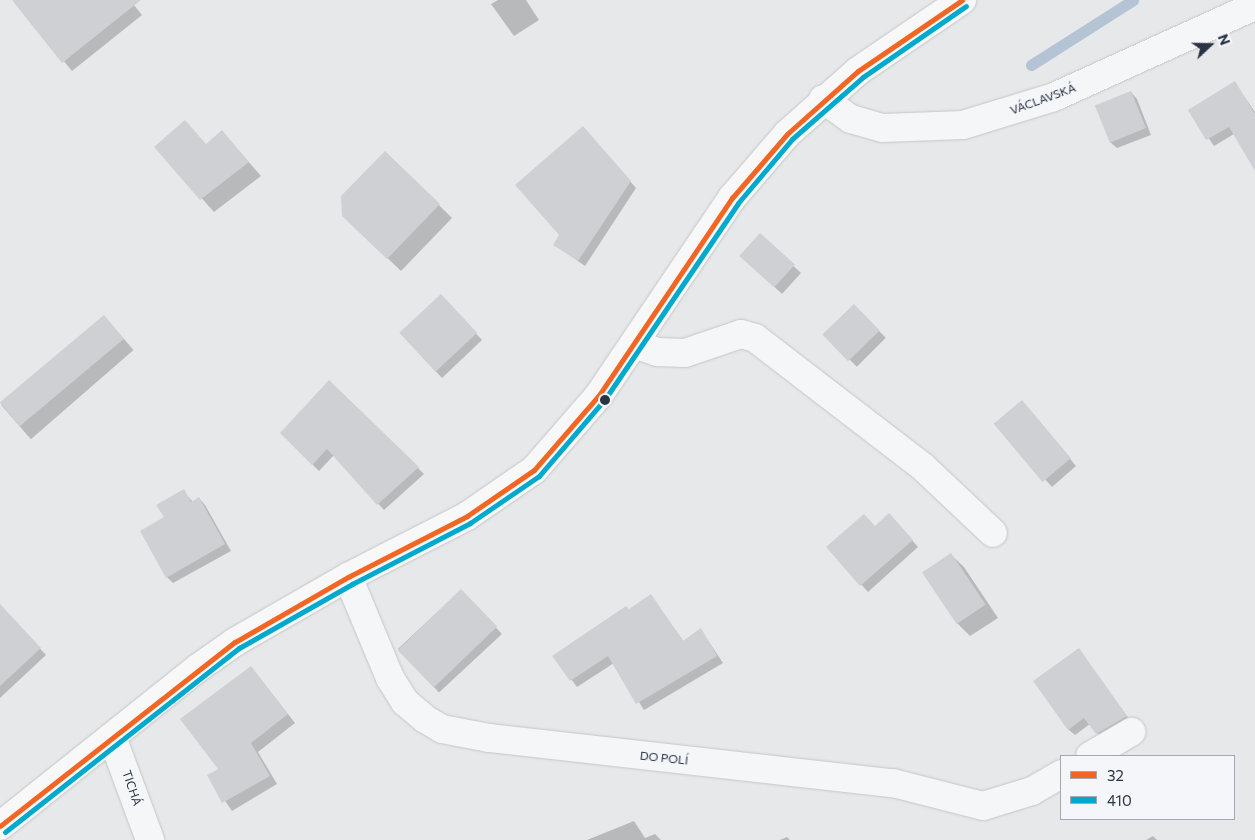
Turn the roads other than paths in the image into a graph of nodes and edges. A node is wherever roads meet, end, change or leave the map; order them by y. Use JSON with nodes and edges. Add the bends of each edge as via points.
{"nodes":[{"id":1,"x":962,"y":0,"type":"edge"},
{"id":2,"x":1255,"y":6,"type":"edge"},
{"id":3,"x":823,"y":99,"type":"junction"},
{"id":4,"x":634,"y":344,"type":"junction"},
{"id":5,"x":993,"y":533,"type":"dead end"},
{"id":6,"x":348,"y":577,"type":"junction"},
{"id":7,"x":1131,"y":732,"type":"dead end"},
{"id":8,"x":112,"y":737,"type":"junction"},
{"id":9,"x":1092,"y":755,"type":"edge"},
{"id":10,"x":1060,"y":775,"type":"edge"},
{"id":11,"x":0,"y":826,"type":"edge"},
{"id":12,"x":150,"y":840,"type":"edge"}],
"edges":[{"from":1,"to":3,"type":"street","via":[[858,71]]},
{"from":2,"to":3,"type":"street","name":"VÁCLAVSKÁ","via":[[1054,97],[963,125],[884,128],[851,119]]},
{"from":3,"to":4,"type":"street","via":[[787,134],[732,198]]},
{"from":4,"to":5,"type":"street","via":[[657,352],[685,353],[741,334],[755,338],[923,467]]},
{"from":4,"to":6,"type":"street","via":[[558,445],[514,487],[467,516]]},
{"from":6,"to":8,"type":"street","via":[[235,642]]},
{"from":6,"to":10,"type":"street","name":"DO POLÍ","via":[[390,678],[406,702],[442,729],[508,740],[893,783],[983,806],[1032,792]]},
{"from":7,"to":9,"type":"street"},
{"from":8,"to":11,"type":"street"},
{"from":8,"to":12,"type":"street","name":"TICHÁ"}]}
